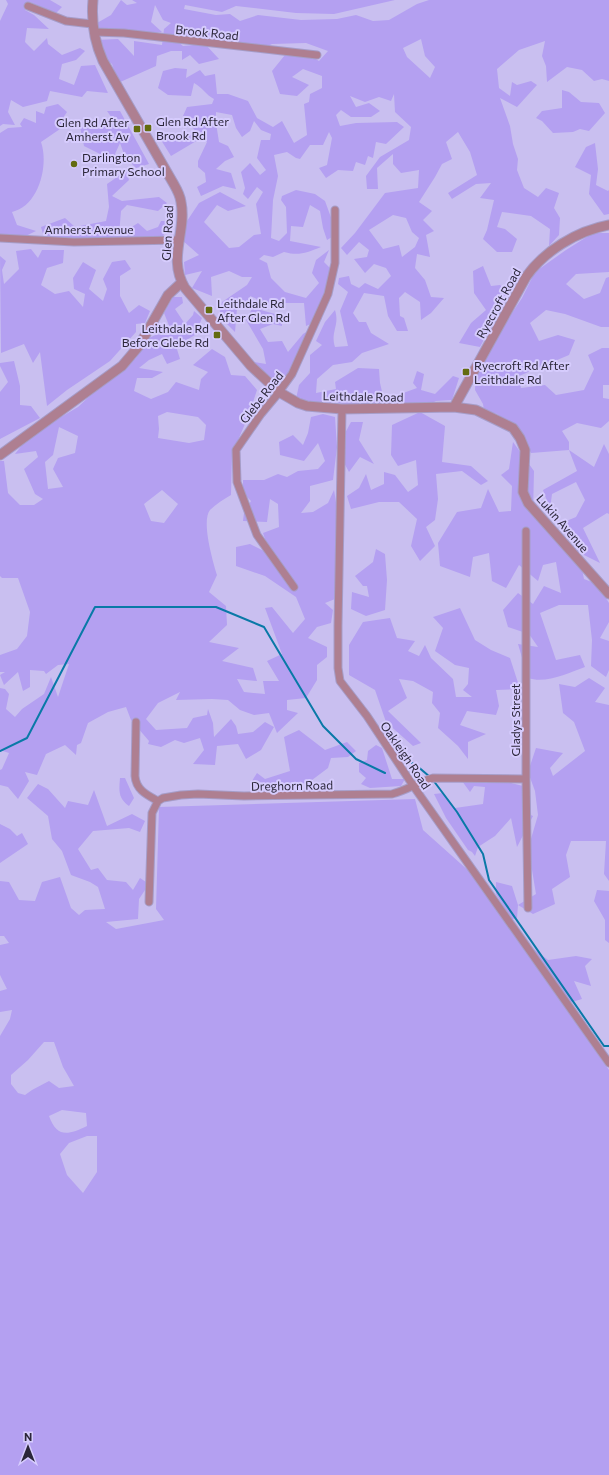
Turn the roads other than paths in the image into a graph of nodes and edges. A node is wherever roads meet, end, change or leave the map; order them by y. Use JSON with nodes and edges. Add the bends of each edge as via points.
{"nodes":[{"id":1,"x":93,"y":0,"type":"edge"},
{"id":2,"x":28,"y":6,"type":"dead end"},
{"id":3,"x":93,"y":28,"type":"junction"},
{"id":4,"x":317,"y":55,"type":"dead end"},
{"id":5,"x":335,"y":210,"type":"dead end"},
{"id":6,"x":609,"y":225,"type":"edge"},
{"id":7,"x":0,"y":238,"type":"edge"},
{"id":8,"x":179,"y":240,"type":"junction"},
{"id":9,"x":182,"y":282,"type":"junction"},
{"id":10,"x":279,"y":392,"type":"junction"},
{"id":11,"x":454,"y":407,"type":"junction"},
{"id":12,"x":342,"y":409,"type":"junction"},
{"id":13,"x":0,"y":455,"type":"edge"},
{"id":14,"x":526,"y":531,"type":"dead end"},
{"id":15,"x":294,"y":586,"type":"dead end"},
{"id":16,"x":609,"y":594,"type":"edge"},
{"id":17,"x":136,"y":722,"type":"dead end"},
{"id":18,"x":526,"y":779,"type":"junction"},
{"id":19,"x":414,"y":787,"type":"junction"},
{"id":20,"x":158,"y":801,"type":"junction"},
{"id":21,"x":149,"y":902,"type":"dead end"},
{"id":22,"x":528,"y":908,"type":"dead end"},
{"id":23,"x":609,"y":1063,"type":"edge"}],
"edges":[{"from":1,"to":3,"type":"street","name":"Glen Road"},
{"from":2,"to":3,"type":"street","name":"Brook Road","via":[[66,21]]},
{"from":3,"to":4,"type":"street","name":"Brook Road"},
{"from":3,"to":8,"type":"street","name":"Glen Road","via":[[97,49],[103,61],[179,194],[182,213]]},
{"from":5,"to":10,"type":"street","name":"Glebe Road","via":[[335,263],[328,294],[292,374]]},
{"from":6,"to":11,"type":"street","name":"Ryecroft Road","via":[[575,237],[534,266]]},
{"from":7,"to":8,"type":"street","name":"Amherst Avenue","via":[[74,242]]},
{"from":8,"to":9,"type":"street","name":"Glen Road","via":[[177,261]]},
{"from":9,"to":10,"type":"street","name":"Leithdale Road","via":[[251,366]]},
{"from":9,"to":13,"type":"street","via":[[168,295],[139,346],[122,366]]},
{"from":10,"to":12,"type":"street","name":"Leithdale Road","via":[[307,406]]},
{"from":10,"to":15,"type":"street","name":"Glebe Road","via":[[236,450],[237,482],[257,535]]},
{"from":11,"to":12,"type":"street","name":"Leithdale Road"},
{"from":11,"to":16,"type":"street","name":"Lukin Avenue","via":[[476,410],[512,428],[525,450],[523,492],[528,503]]},
{"from":12,"to":19,"type":"street","name":"Oakleigh Road","via":[[338,626],[340,681],[367,716]]},
{"from":14,"to":18,"type":"street","name":"Gladys Street"},
{"from":17,"to":20,"type":"street","via":[[136,784],[144,793]]},
{"from":18,"to":19,"type":"street","name":"Dreghorn Road","via":[[433,778],[424,780]]},
{"from":18,"to":22,"type":"street","name":"Gladys Street"},
{"from":19,"to":20,"type":"street","name":"Dreghorn Road","via":[[380,794],[198,794],[170,796]]},
{"from":19,"to":23,"type":"street","name":"Oakleigh Road"},
{"from":20,"to":21,"type":"street","via":[[152,813]]}]}
